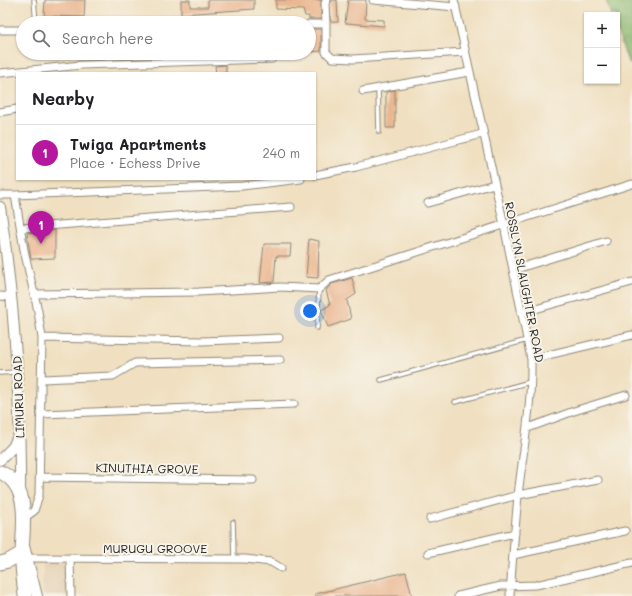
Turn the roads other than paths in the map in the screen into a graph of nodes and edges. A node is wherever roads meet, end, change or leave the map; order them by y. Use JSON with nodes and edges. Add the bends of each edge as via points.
{"nodes":[{"id":1,"x":34,"y":0,"type":"edge"},
{"id":2,"x":327,"y":0,"type":"edge"},
{"id":3,"x":373,"y":0,"type":"edge"},
{"id":4,"x":455,"y":3,"type":"edge"},
{"id":5,"x":35,"y":16,"type":"edge"},
{"id":6,"x":316,"y":24,"type":"edge"},
{"id":7,"x":326,"y":24,"type":"junction"},
{"id":8,"x":0,"y":30,"type":"edge"},
{"id":9,"x":16,"y":30,"type":"edge"},
{"id":10,"x":465,"y":52,"type":"junction"},
{"id":11,"x":238,"y":60,"type":"edge"},
{"id":12,"x":469,"y":72,"type":"junction"},
{"id":13,"x":0,"y":73,"type":"edge"},
{"id":14,"x":378,"y":88,"type":"junction"},
{"id":15,"x":363,"y":91,"type":"dead end"},
{"id":16,"x":16,"y":109,"type":"edge"},
{"id":17,"x":0,"y":112,"type":"edge"},
{"id":18,"x":378,"y":132,"type":"dead end"},
{"id":19,"x":482,"y":134,"type":"junction"},
{"id":20,"x":316,"y":175,"type":"edge"},
{"id":21,"x":293,"y":180,"type":"edge"},
{"id":22,"x":494,"y":184,"type":"junction"},
{"id":23,"x":632,"y":184,"type":"edge"},
{"id":24,"x":0,"y":195,"type":"edge"},
{"id":25,"x":14,"y":196,"type":"junction"},
{"id":26,"x":428,"y":203,"type":"dead end"},
{"id":27,"x":0,"y":207,"type":"edge"},
{"id":28,"x":291,"y":207,"type":"dead end"},
{"id":29,"x":504,"y":225,"type":"junction"},
{"id":30,"x":21,"y":228,"type":"junction"},
{"id":31,"x":606,"y":240,"type":"dead end"},
{"id":32,"x":4,"y":261,"type":"edge"},
{"id":33,"x":513,"y":270,"type":"junction"},
{"id":34,"x":632,"y":282,"type":"edge"},
{"id":35,"x":319,"y":290,"type":"junction"},
{"id":36,"x":34,"y":294,"type":"junction"},
{"id":37,"x":0,"y":296,"type":"edge"},
{"id":38,"x":12,"y":296,"type":"junction"},
{"id":39,"x":521,"y":314,"type":"junction"},
{"id":40,"x":317,"y":328,"type":"dead end"},
{"id":41,"x":632,"y":335,"type":"edge"},
{"id":42,"x":42,"y":338,"type":"junction"},
{"id":43,"x":279,"y":338,"type":"dead end"},
{"id":44,"x":527,"y":340,"type":"junction"},
{"id":45,"x":531,"y":359,"type":"junction"},
{"id":46,"x":280,"y":360,"type":"dead end"},
{"id":47,"x":18,"y":372,"type":"junction"},
{"id":48,"x":0,"y":373,"type":"edge"},
{"id":49,"x":42,"y":379,"type":"junction"},
{"id":50,"x":381,"y":380,"type":"dead end"},
{"id":51,"x":531,"y":382,"type":"junction"},
{"id":52,"x":626,"y":395,"type":"dead end"},
{"id":53,"x":455,"y":402,"type":"dead end"},
{"id":54,"x":294,"y":404,"type":"dead end"},
{"id":55,"x":42,"y":414,"type":"junction"},
{"id":56,"x":528,"y":428,"type":"junction"},
{"id":57,"x":19,"y":434,"type":"junction"},
{"id":58,"x":0,"y":460,"type":"edge"},
{"id":59,"x":0,"y":472,"type":"edge"},
{"id":60,"x":40,"y":478,"type":"junction"},
{"id":61,"x":253,"y":480,"type":"dead end"},
{"id":62,"x":598,"y":480,"type":"dead end"},
{"id":63,"x":20,"y":492,"type":"junction"},
{"id":64,"x":518,"y":495,"type":"junction"},
{"id":65,"x":23,"y":519,"type":"junction"},
{"id":66,"x":430,"y":519,"type":"dead end"},
{"id":67,"x":233,"y":522,"type":"dead end"},
{"id":68,"x":625,"y":531,"type":"dead end"},
{"id":69,"x":515,"y":533,"type":"junction"},
{"id":70,"x":24,"y":551,"type":"junction"},
{"id":71,"x":428,"y":553,"type":"dead end"},
{"id":72,"x":513,"y":555,"type":"junction"},
{"id":73,"x":70,"y":558,"type":"junction"},
{"id":74,"x":234,"y":559,"type":"junction"},
{"id":75,"x":0,"y":563,"type":"edge"},
{"id":76,"x":632,"y":563,"type":"edge"},
{"id":77,"x":281,"y":568,"type":"dead end"},
{"id":78,"x":510,"y":587,"type":"junction"},
{"id":79,"x":25,"y":596,"type":"edge"},
{"id":80,"x":37,"y":596,"type":"edge"},
{"id":81,"x":71,"y":596,"type":"edge"},
{"id":82,"x":458,"y":596,"type":"edge"},
{"id":83,"x":510,"y":596,"type":"edge"}],
"edges":[{"from":1,"to":5,"type":"lane"},
{"from":2,"to":7,"type":"street"},
{"from":3,"to":4,"type":"street"},
{"from":4,"to":10,"type":"street","name":"ROSSLYN SLAUGHTER ROAD"},
{"from":6,"to":7,"type":"street"},
{"from":7,"to":10,"type":"street","via":[[326,52],[332,58]]},
{"from":8,"to":9,"type":"street"},
{"from":10,"to":12,"type":"street","name":"ROSSLYN SLAUGHTER ROAD"},
{"from":11,"to":13,"type":"street","via":[[104,64]]},
{"from":12,"to":14,"type":"street"},
{"from":12,"to":19,"type":"street","name":"ROSSLYN SLAUGHTER ROAD"},
{"from":14,"to":15,"type":"street"},
{"from":14,"to":18,"type":"lane"},
{"from":16,"to":17,"type":"street"},
{"from":19,"to":20,"type":"street"},
{"from":19,"to":22,"type":"street","name":"ROSSLYN SLAUGHTER ROAD"},
{"from":21,"to":25,"type":"street","via":[[242,186]]},
{"from":22,"to":26,"type":"street"},
{"from":22,"to":29,"type":"street","name":"ROSSLYN SLAUGHTER ROAD"},
{"from":23,"to":29,"type":"street"},
{"from":24,"to":25,"type":"street"},
{"from":25,"to":30,"type":"street"},
{"from":27,"to":32,"type":"main road","name":"LIMURU ROAD"},
{"from":28,"to":30,"type":"street"},
{"from":29,"to":33,"type":"street","name":"ROSSLYN SLAUGHTER ROAD"},
{"from":29,"to":35,"type":"street","via":[[329,280]]},
{"from":30,"to":36,"type":"street"},
{"from":31,"to":33,"type":"street"},
{"from":32,"to":38,"type":"main road","name":"LIMURU ROAD"},
{"from":33,"to":39,"type":"street","name":"ROSSLYN SLAUGHTER ROAD"},
{"from":34,"to":39,"type":"street"},
{"from":35,"to":36,"type":"street","via":[[280,288],[199,292]]},
{"from":35,"to":40,"type":"lane"},
{"from":36,"to":42,"type":"street"},
{"from":37,"to":38,"type":"street"},
{"from":38,"to":47,"type":"main road","name":"LIMURU ROAD"},
{"from":39,"to":44,"type":"street","name":"ROSSLYN SLAUGHTER ROAD"},
{"from":41,"to":45,"type":"street"},
{"from":42,"to":43,"type":"street","via":[[203,341]]},
{"from":42,"to":49,"type":"street"},
{"from":44,"to":45,"type":"street","name":"ROSSLYN SLAUGHTER ROAD"},
{"from":44,"to":50,"type":"lane"},
{"from":45,"to":51,"type":"street","name":"ROSSLYN SLAUGHTER ROAD"},
{"from":46,"to":49,"type":"street","via":[[135,363],[113,376]]},
{"from":47,"to":48,"type":"lane"},
{"from":47,"to":57,"type":"main road","name":"LIMURU ROAD"},
{"from":49,"to":55,"type":"street"},
{"from":51,"to":53,"type":"lane"},
{"from":51,"to":56,"type":"street","name":"ROSSLYN SLAUGHTER ROAD"},
{"from":52,"to":56,"type":"street"},
{"from":54,"to":55,"type":"street"},
{"from":55,"to":60,"type":"street"},
{"from":56,"to":64,"type":"street","name":"ROSSLYN SLAUGHTER ROAD"},
{"from":57,"to":58,"type":"main road","via":[[12,447]]},
{"from":57,"to":63,"type":"main road","name":"LIMURU ROAD"},
{"from":59,"to":63,"type":"highway","via":[[14,481]]},
{"from":60,"to":61,"type":"street","name":"KINUTHIA GROVE"},
{"from":60,"to":65,"type":"street","via":[[37,504],[34,511]]},
{"from":62,"to":64,"type":"street"},
{"from":63,"to":65,"type":"highway"},
{"from":64,"to":66,"type":"street"},
{"from":64,"to":69,"type":"street","name":"ROSSLYN SLAUGHTER ROAD"},
{"from":65,"to":70,"type":"highway"},
{"from":67,"to":74,"type":"lane"},
{"from":68,"to":72,"type":"street"},
{"from":69,"to":71,"type":"street"},
{"from":69,"to":72,"type":"street","name":"ROSSLYN SLAUGHTER ROAD"},
{"from":70,"to":73,"type":"street","name":"MURUGU GROOVE"},
{"from":70,"to":75,"type":"highway"},
{"from":70,"to":79,"type":"highway"},
{"from":70,"to":80,"type":"main road"},
{"from":72,"to":78,"type":"street","name":"ROSSLYN SLAUGHTER ROAD"},
{"from":73,"to":74,"type":"street","name":"MURUGU GROOVE"},
{"from":73,"to":81,"type":"street"},
{"from":74,"to":77,"type":"street","name":"MURUGU GROOVE","via":[[265,561]]},
{"from":76,"to":78,"type":"street","via":[[536,585]]},
{"from":78,"to":82,"type":"street","via":[[501,586]]},
{"from":78,"to":83,"type":"street","name":"ROSSLYN SLAUGHTER ROAD"}]}
